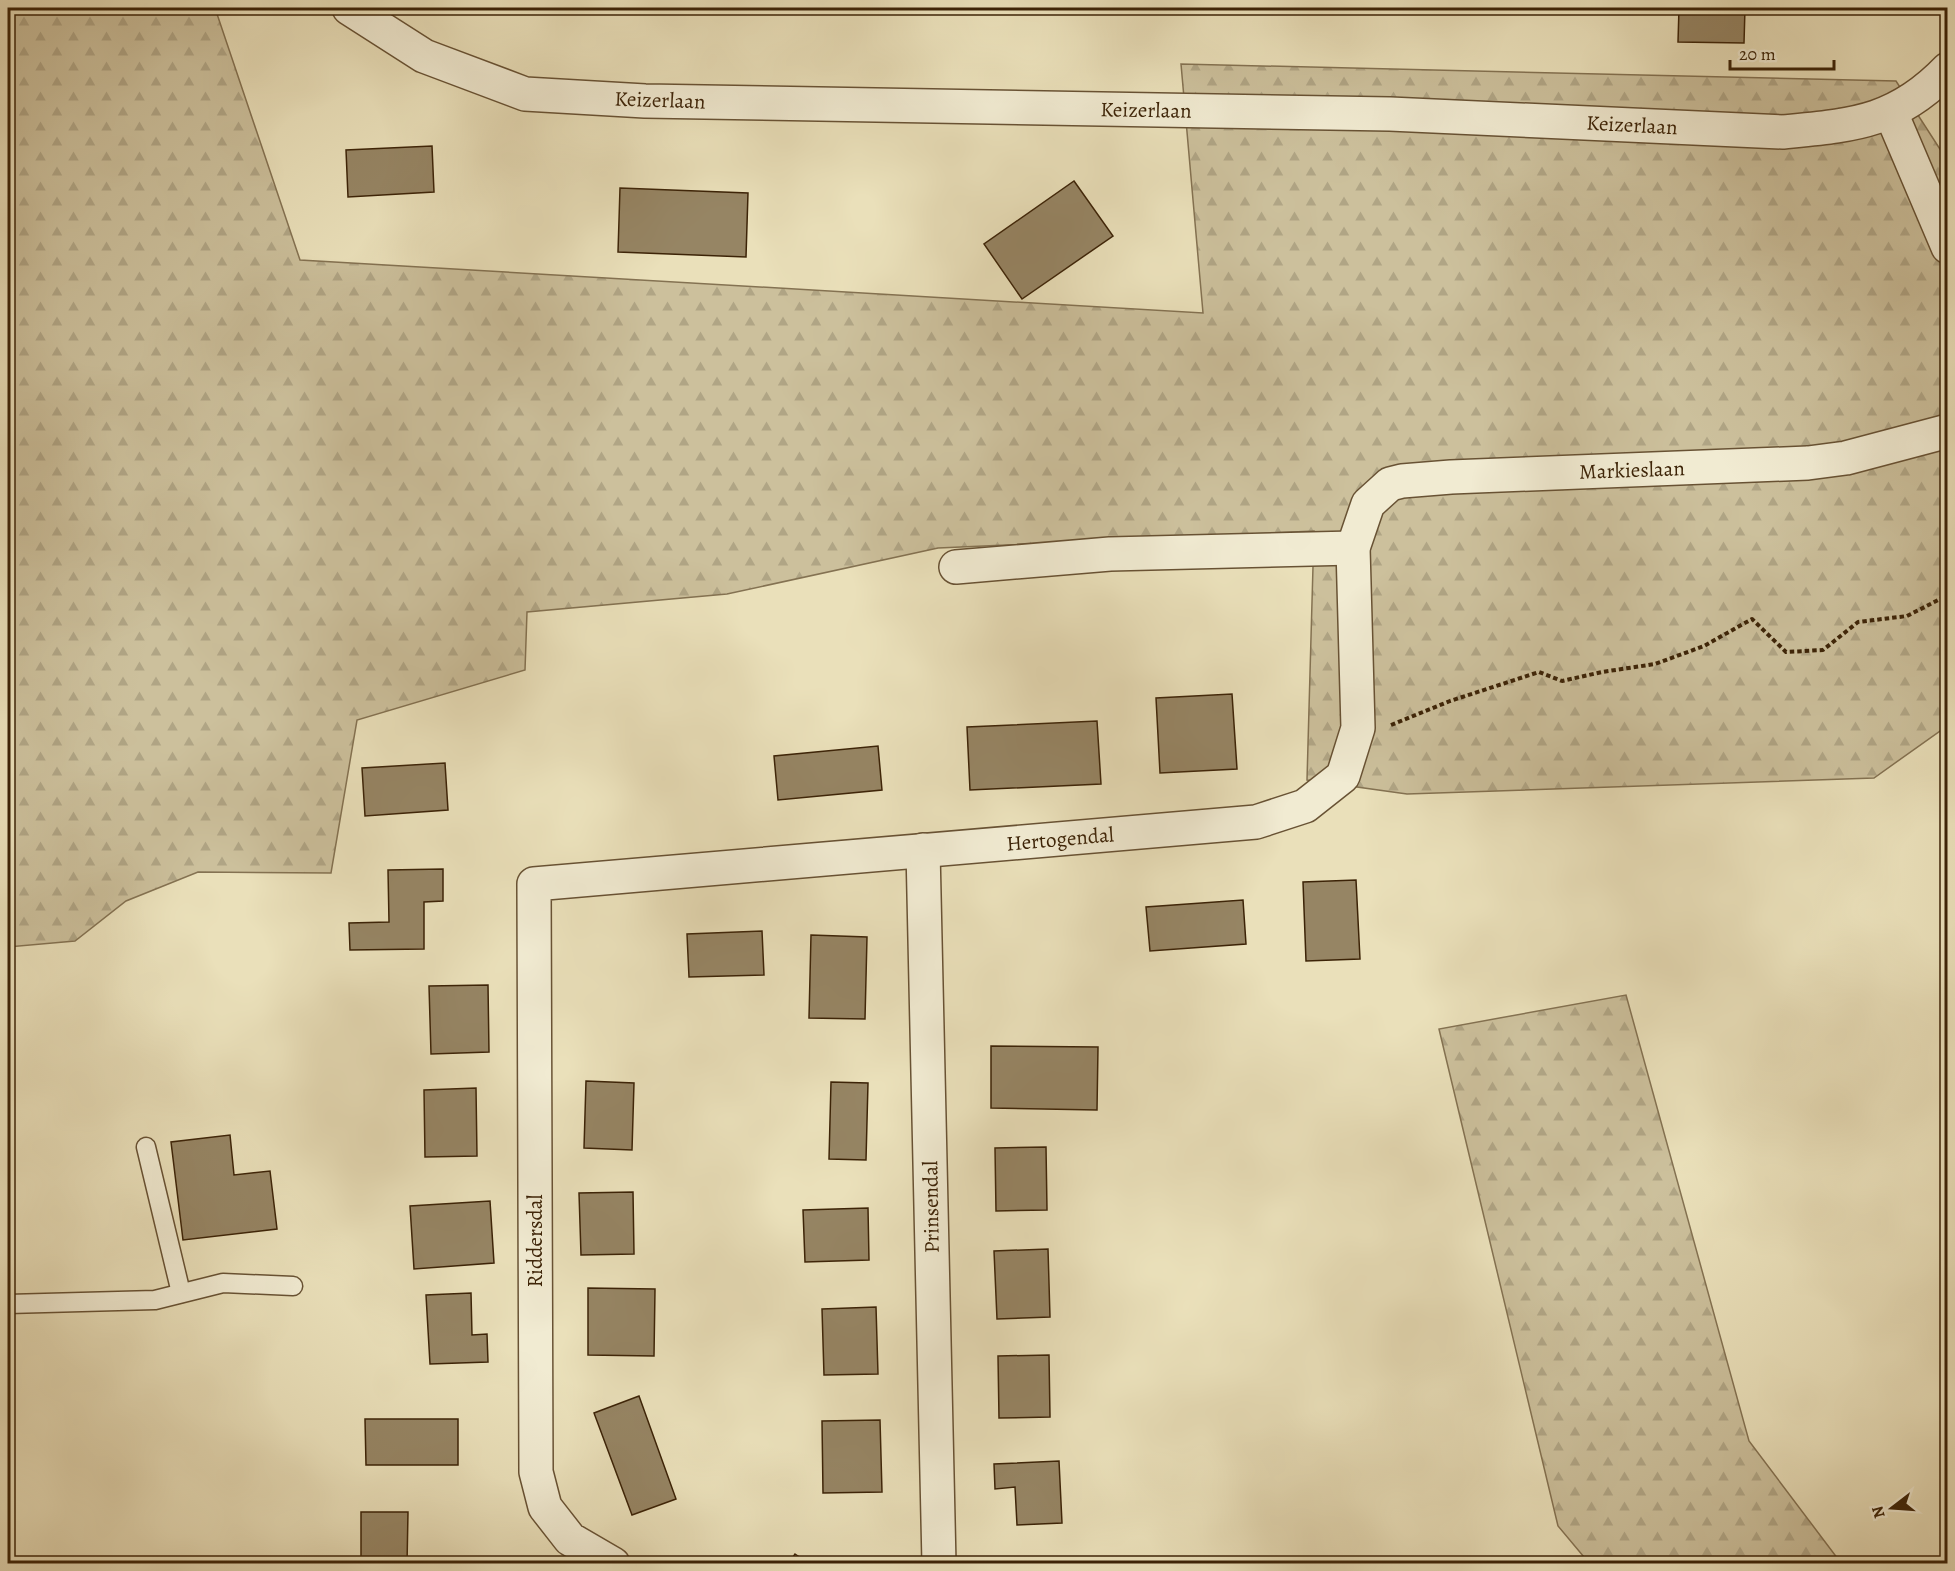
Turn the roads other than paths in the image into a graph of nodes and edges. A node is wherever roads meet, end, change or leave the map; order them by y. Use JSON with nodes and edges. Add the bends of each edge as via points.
{"nodes":[{"id":1,"x":349,"y":8,"type":"edge"},
{"id":2,"x":1947,"y":69,"type":"edge"},
{"id":3,"x":1891,"y":113,"type":"junction"},
{"id":4,"x":1947,"y":248,"type":"edge"},
{"id":5,"x":1947,"y":431,"type":"edge"},
{"id":6,"x":1353,"y":548,"type":"junction"},
{"id":7,"x":956,"y":567,"type":"dead end"},
{"id":8,"x":923,"y":850,"type":"junction"},
{"id":9,"x":534,"y":884,"type":"joint"},
{"id":10,"x":146,"y":1147,"type":"dead end"},
{"id":11,"x":293,"y":1286,"type":"dead end"},
{"id":12,"x":181,"y":1293,"type":"junction"},
{"id":13,"x":8,"y":1304,"type":"edge"},
{"id":14,"x":613,"y":1563,"type":"edge"},
{"id":15,"x":939,"y":1563,"type":"edge"}],
"edges":[{"from":1,"to":3,"type":"street","name":"Keizerlaan","via":[[424,56],[525,94],[656,101],[1390,114],[1783,132],[1843,126]]},
{"from":2,"to":3,"type":"street","name":"Keizerlaan"},
{"from":3,"to":4,"type":"street"},
{"from":5,"to":6,"type":"street","name":"Markieslaan","via":[[1846,458],[1808,463],[1402,481],[1390,484],[1368,504]]},
{"from":6,"to":7,"type":"street","via":[[1110,554]]},
{"from":6,"to":8,"type":"street","name":"Hertogendal","via":[[1358,728],[1343,776],[1305,806],[1256,822]]},
{"from":8,"to":9,"type":"street","name":"Hertogendal"},
{"from":8,"to":15,"type":"street","name":"Prinsendal"},
{"from":9,"to":14,"type":"street","name":"Riddersdal","via":[[536,1472],[545,1507],[570,1539]]},
{"from":10,"to":12,"type":"lane"},
{"from":11,"to":12,"type":"lane","via":[[223,1283]]},
{"from":12,"to":13,"type":"lane","via":[[155,1300]]}]}
